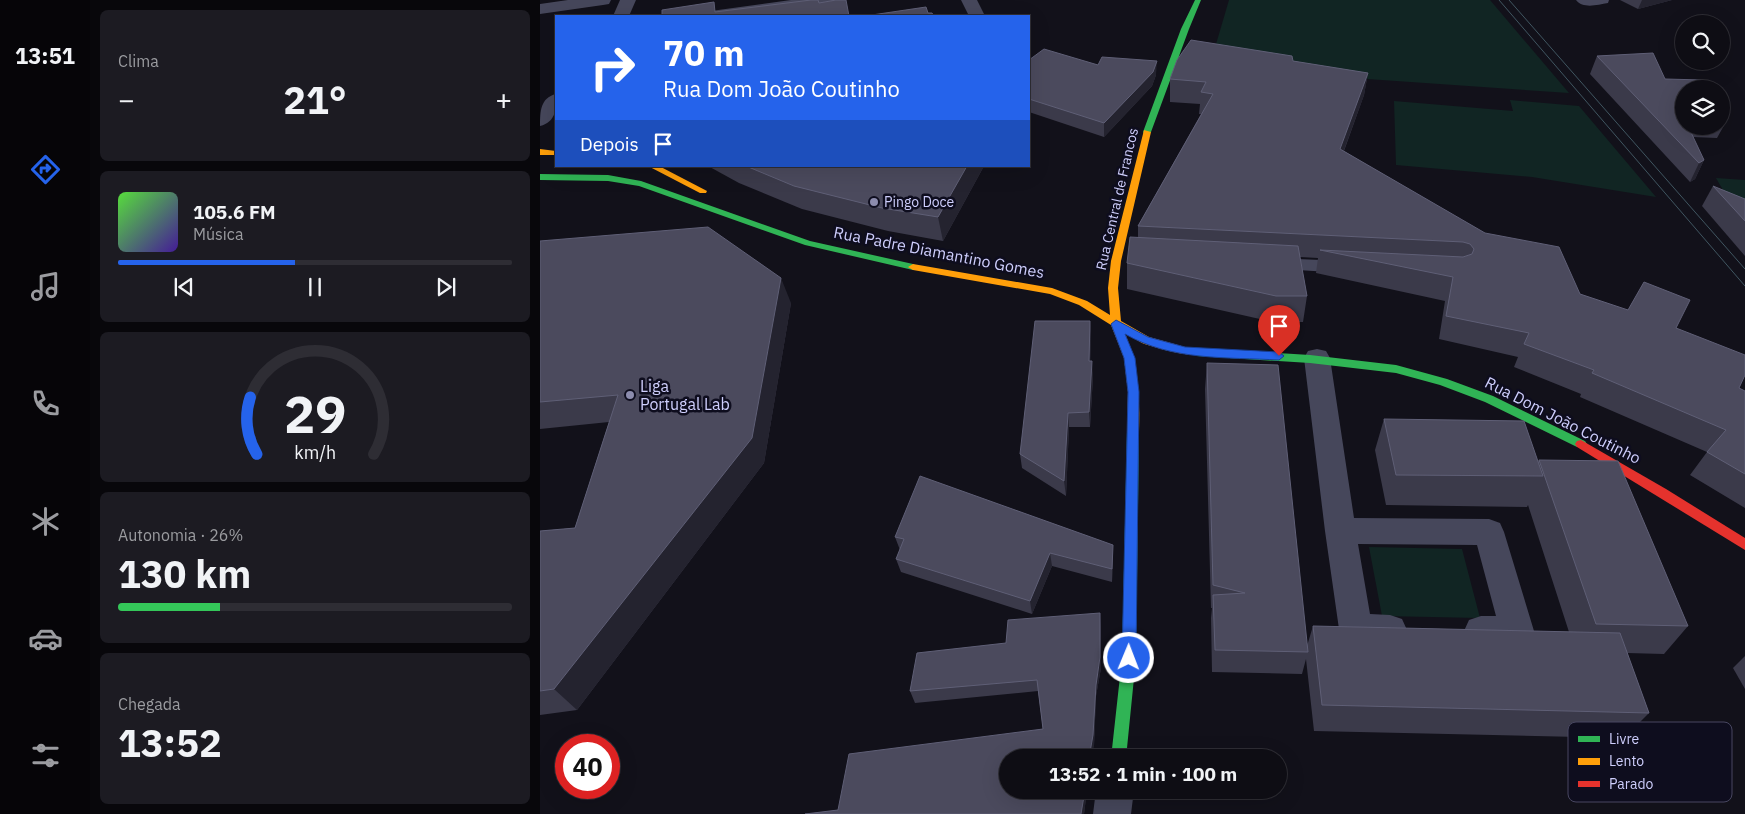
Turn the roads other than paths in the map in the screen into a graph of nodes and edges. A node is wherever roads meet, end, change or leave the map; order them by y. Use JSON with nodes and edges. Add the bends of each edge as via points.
{"nodes":[{"id":1,"x":603,"y":0,"type":"edge"},
{"id":2,"x":827,"y":0,"type":"edge"},
{"id":3,"x":969,"y":0,"type":"edge"},
{"id":4,"x":1198,"y":0,"type":"edge"},
{"id":5,"x":1582,"y":0,"type":"edge"},
{"id":6,"x":1603,"y":0,"type":"edge"},
{"id":7,"x":540,"y":9,"type":"edge"},
{"id":8,"x":718,"y":15,"type":"edge"},
{"id":9,"x":976,"y":15,"type":"edge"},
{"id":10,"x":555,"y":101,"type":"edge"},
{"id":11,"x":540,"y":120,"type":"edge"},
{"id":12,"x":540,"y":152,"type":"edge"},
{"id":13,"x":555,"y":153,"type":"edge"},
{"id":14,"x":654,"y":167,"type":"edge"},
{"id":15,"x":540,"y":177,"type":"edge"},
{"id":16,"x":723,"y":212,"type":"junction"},
{"id":17,"x":1118,"y":256,"type":"junction"},
{"id":18,"x":1138,"y":257,"type":"edge"},
{"id":19,"x":1257,"y":263,"type":"edge"},
{"id":20,"x":1366,"y":268,"type":"edge"},
{"id":21,"x":1116,"y":324,"type":"junction"},
{"id":22,"x":1317,"y":358,"type":"junction"},
{"id":23,"x":1340,"y":531,"type":"junction"},
{"id":24,"x":1745,"y":545,"type":"edge"},
{"id":25,"x":1119,"y":749,"type":"edge"},
{"id":26,"x":1113,"y":799,"type":"edge"},
{"id":27,"x":1112,"y":814,"type":"edge"}],
"edges":[{"from":1,"to":7,"type":"street"},
{"from":2,"to":8,"type":"street"},
{"from":3,"to":9,"type":"street"},
{"from":4,"to":17,"type":"main road","name":"Rua Central de Francos","via":[[1184,29],[1145,137]]},
{"from":5,"to":6,"type":"lane"},
{"from":10,"to":11,"type":"street"},
{"from":12,"to":13,"type":"main road"},
{"from":14,"to":16,"type":"main road","name":"Rua Padre Diamantino Gomes","via":[[706,193]]},
{"from":15,"to":16,"type":"main road","name":"Rua Padre Diamantino Gomes","via":[[608,178],[641,184]]},
{"from":16,"to":21,"type":"main road","name":"Rua Padre Diamantino Gomes","via":[[799,240],[851,254],[1052,291],[1083,303]]},
{"from":17,"to":18,"type":"lane"},
{"from":17,"to":21,"type":"main road","name":"Rua Central de Francos","via":[[1113,288]]},
{"from":19,"to":20,"type":"lane"},
{"from":21,"to":22,"type":"main road","name":"Rua Dom João Coutinho","via":[[1145,340],[1185,351]]},
{"from":21,"to":25,"type":"main road","name":"Rua Central de Francos","via":[[1129,358],[1134,392],[1129,658]]},
{"from":22,"to":23,"type":"street"},
{"from":22,"to":24,"type":"main road","name":"Rua Dom João Coutinho","via":[[1394,368],[1471,392],[1536,421],[1645,480]]},
{"from":23,"to":23,"type":"street","via":[[1356,629],[1517,631],[1488,532]]},
{"from":26,"to":27,"type":"street"}]}
